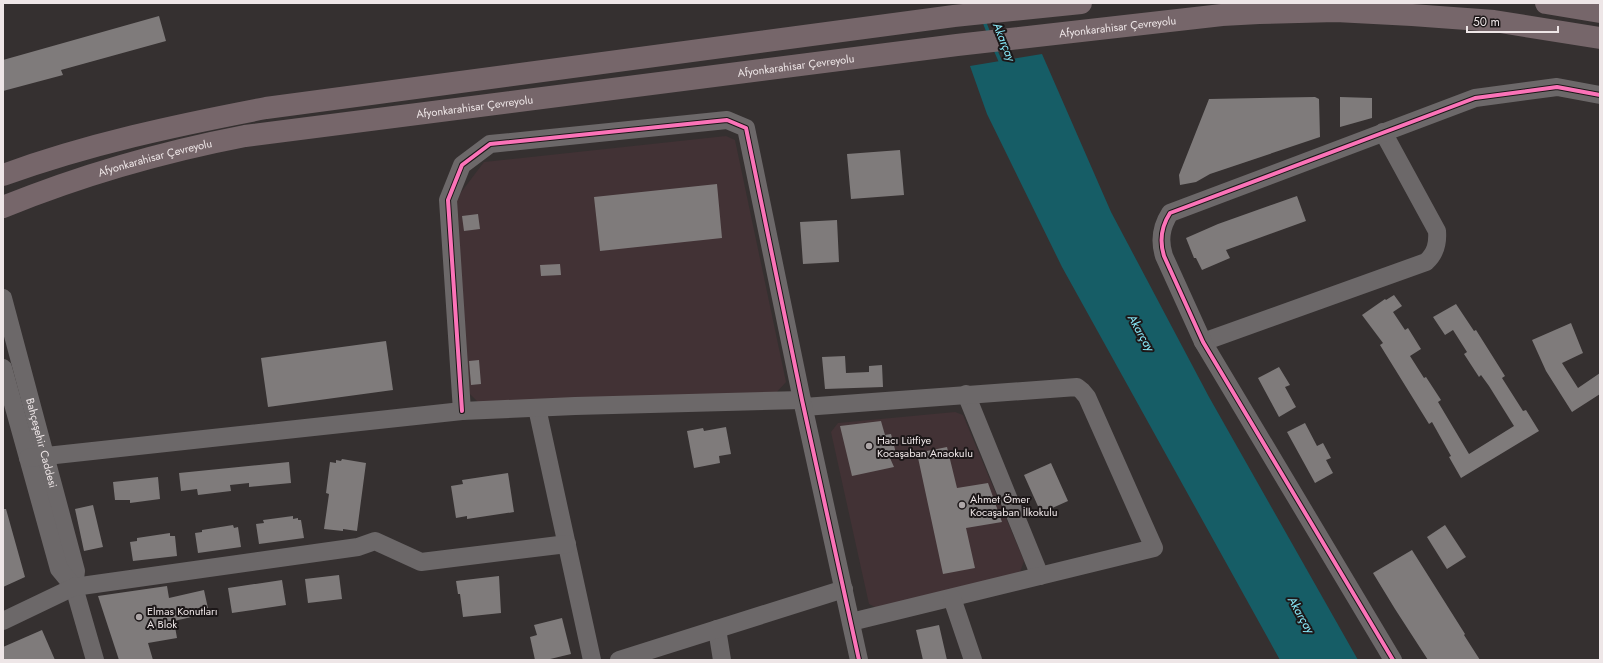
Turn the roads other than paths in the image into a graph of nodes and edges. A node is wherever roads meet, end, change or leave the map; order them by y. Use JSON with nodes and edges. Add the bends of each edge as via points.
{"nodes":[{"id":1,"x":1546,"y":3,"type":"edge"},
{"id":2,"x":1074,"y":4,"type":"edge"},
{"id":3,"x":1600,"y":12,"type":"edge"},
{"id":4,"x":1600,"y":38,"type":"edge"},
{"id":5,"x":1600,"y":95,"type":"edge"},
{"id":6,"x":1383,"y":132,"type":"junction"},
{"id":7,"x":3,"y":175,"type":"edge"},
{"id":8,"x":3,"y":207,"type":"edge"},
{"id":9,"x":3,"y":298,"type":"edge"},
{"id":10,"x":1203,"y":342,"type":"junction"},
{"id":11,"x":3,"y":368,"type":"edge"},
{"id":12,"x":966,"y":394,"type":"junction"},
{"id":13,"x":803,"y":403,"type":"junction"},
{"id":14,"x":537,"y":408,"type":"junction"},
{"id":15,"x":462,"y":411,"type":"junction"},
{"id":16,"x":37,"y":457,"type":"junction"},
{"id":17,"x":567,"y":544,"type":"junction"},
{"id":18,"x":1040,"y":576,"type":"junction"},
{"id":19,"x":74,"y":587,"type":"junction"},
{"id":20,"x":844,"y":589,"type":"junction"},
{"id":21,"x":952,"y":598,"type":"junction"},
{"id":22,"x":3,"y":621,"type":"edge"},
{"id":23,"x":851,"y":622,"type":"junction"},
{"id":24,"x":717,"y":629,"type":"junction"},
{"id":25,"x":95,"y":660,"type":"edge"},
{"id":26,"x":592,"y":660,"type":"edge"},
{"id":27,"x":619,"y":660,"type":"edge"},
{"id":28,"x":722,"y":660,"type":"edge"},
{"id":29,"x":860,"y":660,"type":"edge"},
{"id":30,"x":972,"y":660,"type":"edge"},
{"id":31,"x":1393,"y":660,"type":"edge"}],
"edges":[{"from":1,"to":3,"type":"highway"},
{"from":2,"to":7,"type":"highway","via":[[954,16],[266,108],[102,143]]},
{"from":4,"to":8,"type":"highway","name":"Afyonkarahisar Çevreyolu","via":[[1494,21],[1412,15],[1336,11],[1222,15],[957,45],[246,136],[126,164],[47,189]]},
{"from":5,"to":6,"type":"street","via":[[1557,87],[1475,98]]},
{"from":6,"to":10,"type":"street","via":[[1170,213],[1163,226],[1162,248]]},
{"from":6,"to":10,"type":"street","via":[[1437,231],[1436,249],[1430,258],[1426,262]]},
{"from":9,"to":16,"type":"street","name":"Bahçeşehir Caddesi"},
{"from":10,"to":31,"type":"street"},
{"from":11,"to":16,"type":"street","name":"Bahçeşehir Caddesi"},
{"from":12,"to":13,"type":"street"},
{"from":12,"to":18,"type":"street"},
{"from":12,"to":18,"type":"street","via":[[1071,386],[1082,390],[1154,548]]},
{"from":13,"to":14,"type":"street"},
{"from":13,"to":15,"type":"street","via":[[746,128],[727,120],[490,144],[462,165],[448,200]]},
{"from":13,"to":20,"type":"street"},
{"from":14,"to":15,"type":"street"},
{"from":14,"to":17,"type":"street"},
{"from":15,"to":16,"type":"street"},
{"from":16,"to":19,"type":"street","name":"Bahçeşehir Caddesi","via":[[76,571]]},
{"from":17,"to":19,"type":"street","via":[[421,562],[375,541],[358,547]]},
{"from":17,"to":26,"type":"street"},
{"from":18,"to":21,"type":"street"},
{"from":19,"to":22,"type":"street"},
{"from":19,"to":25,"type":"street","name":"Bahçeşehir Caddesi"},
{"from":20,"to":23,"type":"street"},
{"from":20,"to":24,"type":"street"},
{"from":21,"to":23,"type":"street"},
{"from":21,"to":30,"type":"street"},
{"from":23,"to":29,"type":"street"},
{"from":24,"to":27,"type":"street"},
{"from":24,"to":28,"type":"street"}]}
